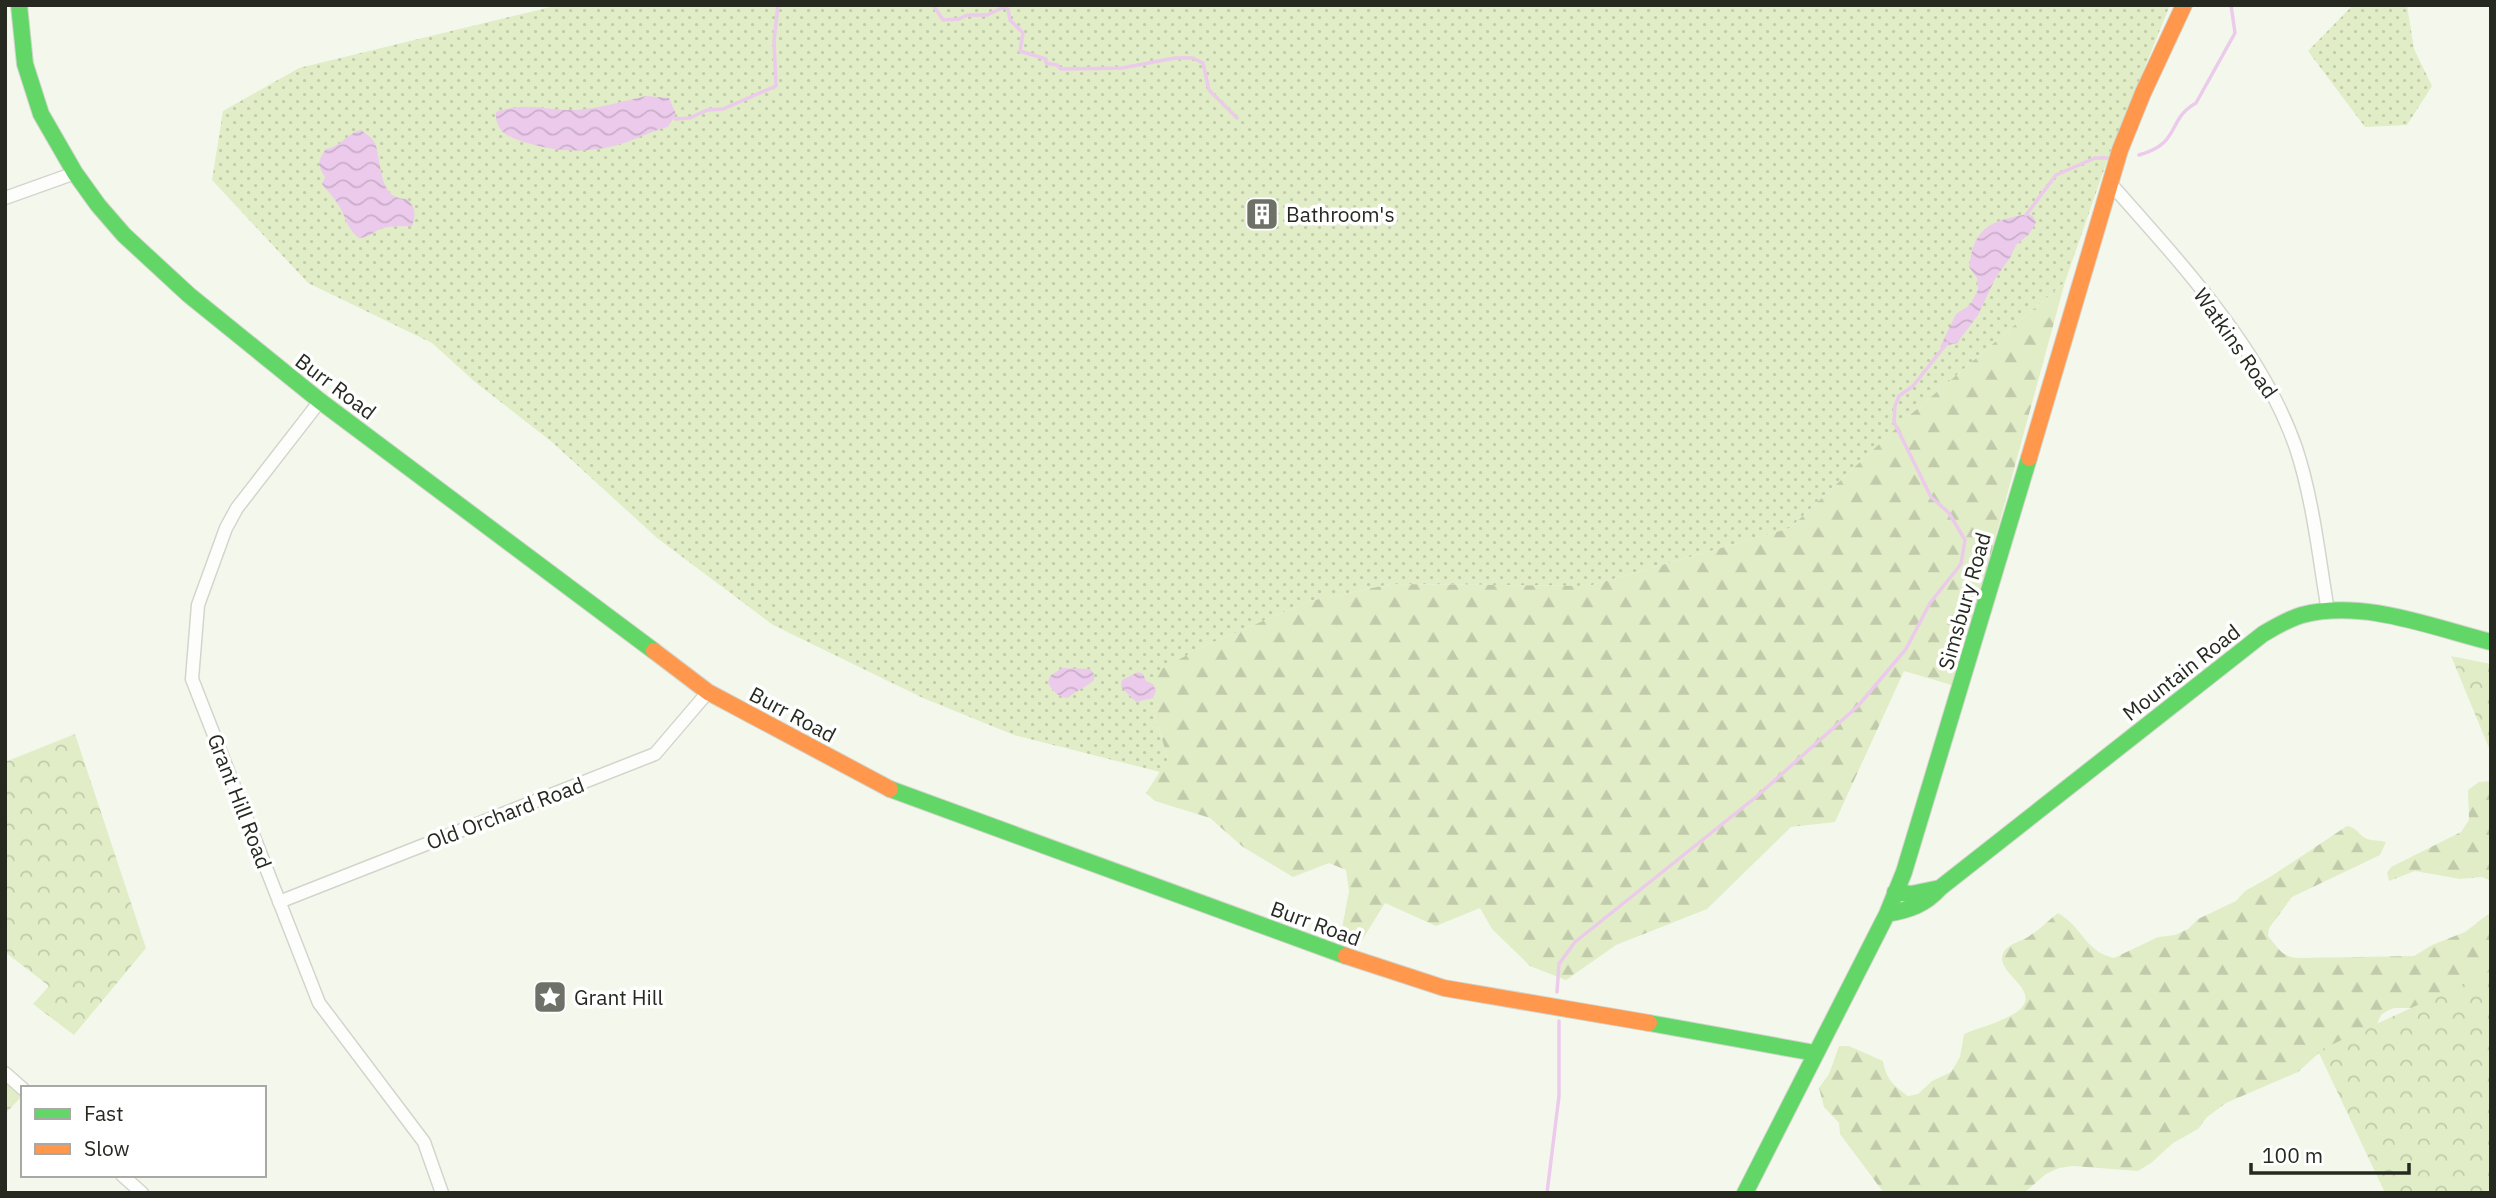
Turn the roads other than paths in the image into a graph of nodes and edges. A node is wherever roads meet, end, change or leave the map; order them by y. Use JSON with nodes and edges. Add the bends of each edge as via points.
{"nodes":[{"id":1,"x":19,"y":5,"type":"edge"},
{"id":2,"x":2185,"y":5,"type":"edge"},
{"id":3,"x":75,"y":173,"type":"junction"},
{"id":4,"x":2110,"y":183,"type":"junction"},
{"id":5,"x":5,"y":198,"type":"edge"},
{"id":6,"x":320,"y":401,"type":"junction"},
{"id":7,"x":2328,"y":611,"type":"junction"},
{"id":8,"x":2491,"y":642,"type":"edge"},
{"id":9,"x":708,"y":692,"type":"junction"},
{"id":10,"x":1940,"y":888,"type":"junction"},
{"id":11,"x":1895,"y":892,"type":"junction"},
{"id":12,"x":279,"y":902,"type":"junction"},
{"id":13,"x":1887,"y":914,"type":"junction"},
{"id":14,"x":1815,"y":1053,"type":"junction"},
{"id":15,"x":5,"y":1073,"type":"edge"},
{"id":16,"x":21,"y":1086,"type":"edge"},
{"id":17,"x":124,"y":1177,"type":"edge"},
{"id":18,"x":142,"y":1193,"type":"edge"},
{"id":19,"x":442,"y":1193,"type":"edge"},
{"id":20,"x":1745,"y":1193,"type":"edge"}],
"edges":[{"from":1,"to":3,"type":"street","name":"Burr Road","via":[[32,92]]},
{"from":2,"to":4,"type":"street","name":"Simsbury Road","via":[[2143,93]]},
{"from":3,"to":5,"type":"street"},
{"from":3,"to":6,"type":"street","name":"Burr Road","via":[[124,235],[189,295]]},
{"from":4,"to":7,"type":"street","name":"Watkins Road","via":[[2227,324],[2282,411],[2307,492]]},
{"from":4,"to":11,"type":"street","name":"Simsbury Road","via":[[1947,735]]},
{"from":6,"to":9,"type":"street","name":"Burr Road"},
{"from":6,"to":12,"type":"street","name":"Grant Hill Road","via":[[237,508],[198,605],[192,679]]},
{"from":7,"to":8,"type":"street","name":"Mountain Road","via":[[2380,616]]},
{"from":7,"to":10,"type":"street","name":"Mountain Road","via":[[2291,619],[2263,634]]},
{"from":9,"to":12,"type":"street","name":"Old Orchard Road","via":[[655,754]]},
{"from":9,"to":14,"type":"street","name":"Burr Road","via":[[893,791],[1394,973],[1444,988]]},
{"from":10,"to":11,"type":"street","name":"Mountain Road"},
{"from":10,"to":13,"type":"street","name":"Mountain Road","via":[[1927,903]]},
{"from":11,"to":13,"type":"street","name":"Simsbury Road"},
{"from":12,"to":19,"type":"street","name":"Grant Hill Road","via":[[319,1003],[424,1142]]},
{"from":13,"to":14,"type":"street","name":"Simsbury Road"},
{"from":14,"to":20,"type":"street","name":"Simsbury Road"},
{"from":15,"to":16,"type":"street"},
{"from":17,"to":18,"type":"street"}]}
